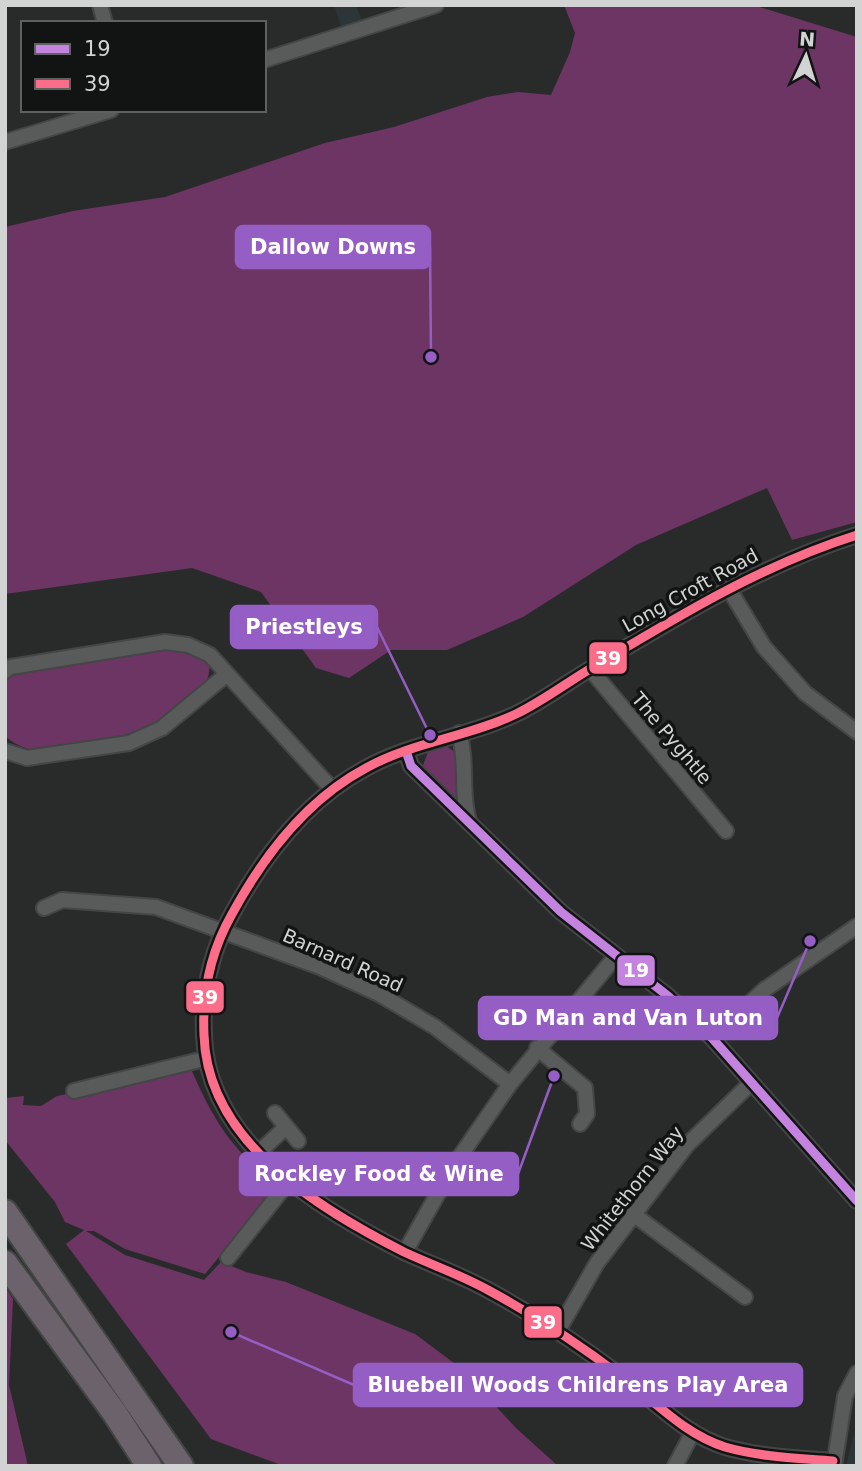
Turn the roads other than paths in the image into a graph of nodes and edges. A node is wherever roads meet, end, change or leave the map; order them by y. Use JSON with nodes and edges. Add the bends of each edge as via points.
{"nodes":[{"id":1,"x":436,"y":5,"type":"edge"},
{"id":2,"x":266,"y":59,"type":"edge"},
{"id":3,"x":104,"y":112,"type":"edge"},
{"id":4,"x":5,"y":142,"type":"edge"},
{"id":5,"x":857,"y":535,"type":"edge"},
{"id":6,"x":729,"y":589,"type":"junction"},
{"id":7,"x":590,"y":669,"type":"junction"},
{"id":8,"x":5,"y":671,"type":"edge"},
{"id":9,"x":227,"y":674,"type":"junction"},
{"id":10,"x":857,"y":732,"type":"edge"},
{"id":11,"x":460,"y":733,"type":"junction"},
{"id":12,"x":5,"y":751,"type":"edge"},
{"id":13,"x":406,"y":751,"type":"junction"},
{"id":14,"x":332,"y":789,"type":"junction"},
{"id":15,"x":470,"y":826,"type":"junction"},
{"id":16,"x":726,"y":831,"type":"dead end"},
{"id":17,"x":44,"y":908,"type":"dead end"},
{"id":18,"x":223,"y":931,"type":"junction"},
{"id":19,"x":854,"y":933,"type":"edge"},
{"id":20,"x":616,"y":956,"type":"junction"},
{"id":21,"x":712,"y":1038,"type":"junction"},
{"id":22,"x":537,"y":1048,"type":"junction"},
{"id":23,"x":204,"y":1059,"type":"junction"},
{"id":24,"x":751,"y":1083,"type":"junction"},
{"id":25,"x":510,"y":1084,"type":"junction"},
{"id":26,"x":74,"y":1091,"type":"dead end"},
{"id":27,"x":275,"y":1114,"type":"dead end"},
{"id":28,"x":580,"y":1124,"type":"dead end"},
{"id":29,"x":284,"y":1129,"type":"junction"},
{"id":30,"x":298,"y":1141,"type":"dead end"},
{"id":31,"x":258,"y":1153,"type":"junction"},
{"id":32,"x":290,"y":1180,"type":"junction"},
{"id":33,"x":857,"y":1202,"type":"edge"},
{"id":34,"x":5,"y":1212,"type":"edge"},
{"id":35,"x":633,"y":1214,"type":"junction"},
{"id":36,"x":405,"y":1252,"type":"junction"},
{"id":37,"x":228,"y":1258,"type":"dead end"},
{"id":38,"x":5,"y":1263,"type":"edge"},
{"id":39,"x":745,"y":1297,"type":"dead end"},
{"id":40,"x":559,"y":1329,"type":"junction"},
{"id":41,"x":857,"y":1373,"type":"edge"},
{"id":42,"x":693,"y":1432,"type":"junction"},
{"id":43,"x":834,"y":1464,"type":"edge"},
{"id":44,"x":149,"y":1466,"type":"edge"},
{"id":45,"x":181,"y":1466,"type":"edge"},
{"id":46,"x":675,"y":1466,"type":"edge"}],
"edges":[{"from":1,"to":2,"type":"street"},
{"from":3,"to":4,"type":"street"},
{"from":5,"to":6,"type":"street","name":"Long Croft Road","via":[[801,554]]},
{"from":6,"to":7,"type":"street","name":"Long Croft Road"},
{"from":6,"to":10,"type":"street","via":[[764,647],[805,693]]},
{"from":7,"to":11,"type":"street","name":"Long Croft Road","via":[[516,714]]},
{"from":7,"to":16,"type":"street","name":"The Pyghtle"},
{"from":8,"to":9,"type":"street","via":[[165,642],[210,654]]},
{"from":9,"to":12,"type":"street","via":[[162,728],[129,743],[27,758]]},
{"from":9,"to":14,"type":"street"},
{"from":11,"to":13,"type":"street","name":"Long Croft Road"},
{"from":11,"to":15,"type":"street","via":[[463,801]]},
{"from":13,"to":14,"type":"street","name":"Long Croft Road","via":[[368,766]]},
{"from":13,"to":15,"type":"street","via":[[411,766]]},
{"from":14,"to":18,"type":"street","name":"Long Croft Road","via":[[303,814],[255,871]]},
{"from":15,"to":20,"type":"street","via":[[561,912]]},
{"from":17,"to":18,"type":"street","name":"Barnard Road","via":[[62,900],[156,907]]},
{"from":18,"to":23,"type":"street","name":"Long Croft Road","via":[[202,999]]},
{"from":18,"to":25,"type":"street","name":"Barnard Road","via":[[379,994],[435,1027]]},
{"from":19,"to":21,"type":"street","via":[[764,990]]},
{"from":20,"to":21,"type":"street"},
{"from":20,"to":22,"type":"street"},
{"from":21,"to":24,"type":"street"},
{"from":22,"to":25,"type":"street"},
{"from":22,"to":28,"type":"street","via":[[585,1088],[587,1114]]},
{"from":23,"to":26,"type":"street"},
{"from":23,"to":31,"type":"street","name":"Long Croft Road","via":[[229,1120]]},
{"from":24,"to":33,"type":"street"},
{"from":24,"to":35,"type":"street","name":"Whitethorn Way","via":[[687,1145]]},
{"from":25,"to":36,"type":"street","via":[[454,1164]]},
{"from":27,"to":29,"type":"street"},
{"from":29,"to":30,"type":"street"},
{"from":29,"to":31,"type":"street"},
{"from":31,"to":32,"type":"street","name":"Long Croft Road"},
{"from":32,"to":36,"type":"street","name":"Long Croft Road","via":[[336,1215]]},
{"from":32,"to":37,"type":"street"},
{"from":34,"to":45,"type":"highway"},
{"from":35,"to":39,"type":"street"},
{"from":35,"to":40,"type":"street","name":"Whitethorn Way","via":[[597,1263]]},
{"from":36,"to":40,"type":"street","name":"Long Croft Road","via":[[483,1287]]},
{"from":38,"to":44,"type":"highway"},
{"from":40,"to":42,"type":"street","name":"Long Croft Road"},
{"from":41,"to":43,"type":"street","via":[[845,1396]]},
{"from":42,"to":43,"type":"street","name":"Long Croft Road","via":[[723,1446],[761,1455]]},
{"from":42,"to":46,"type":"street"}]}
